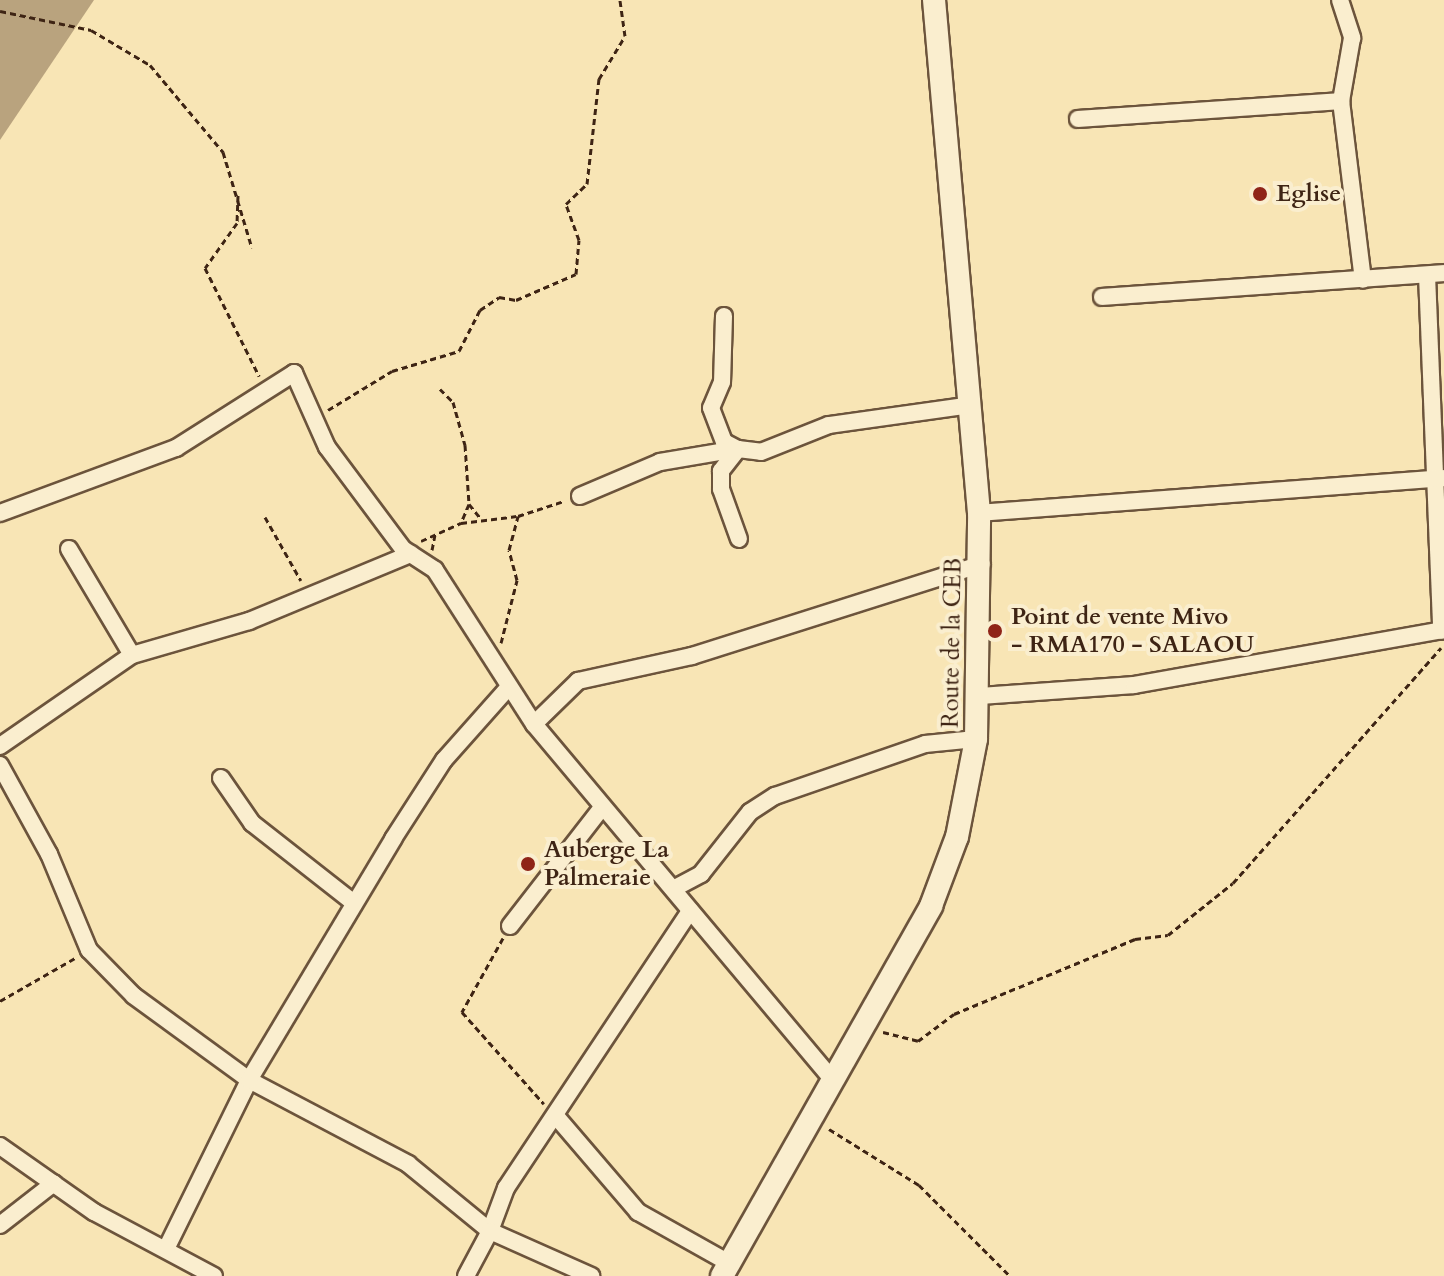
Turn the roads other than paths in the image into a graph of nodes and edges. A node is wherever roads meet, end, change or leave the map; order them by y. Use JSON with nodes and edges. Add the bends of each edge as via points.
{"nodes":[{"id":1,"x":934,"y":0,"type":"edge"},
{"id":2,"x":1340,"y":0,"type":"edge"},
{"id":3,"x":1341,"y":101,"type":"junction"},
{"id":4,"x":1078,"y":119,"type":"dead end"},
{"id":5,"x":1436,"y":274,"type":"edge"},
{"id":6,"x":1363,"y":280,"type":"junction"},
{"id":7,"x":1102,"y":297,"type":"dead end"},
{"id":8,"x":724,"y":316,"type":"dead end"},
{"id":9,"x":972,"y":405,"type":"junction"},
{"id":10,"x":738,"y":449,"type":"junction"},
{"id":11,"x":1442,"y":478,"type":"edge"},
{"id":12,"x":580,"y":496,"type":"road end"},
{"id":13,"x":0,"y":513,"type":"edge"},
{"id":14,"x":979,"y":513,"type":"junction"},
{"id":15,"x":739,"y":539,"type":"dead end"},
{"id":16,"x":69,"y":549,"type":"dead end"},
{"id":17,"x":407,"y":552,"type":"junction"},
{"id":18,"x":982,"y":564,"type":"junction"},
{"id":19,"x":1442,"y":630,"type":"edge"},
{"id":20,"x":132,"y":655,"type":"junction"},
{"id":21,"x":508,"y":688,"type":"junction"},
{"id":22,"x":981,"y":696,"type":"junction"},
{"id":23,"x":534,"y":724,"type":"junction"},
{"id":24,"x":976,"y":739,"type":"junction"},
{"id":25,"x":0,"y":746,"type":"edge"},
{"id":26,"x":0,"y":765,"type":"edge"},
{"id":27,"x":221,"y":778,"type":"dead end"},
{"id":28,"x":600,"y":810,"type":"junction"},
{"id":29,"x":673,"y":889,"type":"junction"},
{"id":30,"x":354,"y":903,"type":"junction"},
{"id":31,"x":690,"y":911,"type":"junction"},
{"id":32,"x":510,"y":926,"type":"road end"},
{"id":33,"x":249,"y":1080,"type":"junction"},
{"id":34,"x":833,"y":1080,"type":"junction"},
{"id":35,"x":555,"y":1115,"type":"junction"},
{"id":36,"x":0,"y":1146,"type":"edge"},
{"id":37,"x":54,"y":1183,"type":"junction"},
{"id":38,"x":0,"y":1225,"type":"edge"},
{"id":39,"x":490,"y":1231,"type":"junction"},
{"id":40,"x":167,"y":1247,"type":"junction"},
{"id":41,"x":725,"y":1270,"type":"edge"},
{"id":42,"x":214,"y":1276,"type":"edge"},
{"id":43,"x":466,"y":1276,"type":"edge"},
{"id":44,"x":591,"y":1276,"type":"edge"}],
"edges":[{"from":1,"to":9,"type":"main road","name":"Route de la CEB"},
{"from":2,"to":3,"type":"street","via":[[1352,38]]},
{"from":3,"to":4,"type":"street"},
{"from":3,"to":6,"type":"street"},
{"from":5,"to":6,"type":"street"},
{"from":5,"to":11,"type":"street"},
{"from":6,"to":7,"type":"street"},
{"from":8,"to":10,"type":"street","via":[[722,382],[711,408],[724,442]]},
{"from":9,"to":10,"type":"street","via":[[829,425],[761,452]]},
{"from":9,"to":14,"type":"main road","name":"Route de la CEB"},
{"from":10,"to":12,"type":"street","via":[[660,462]]},
{"from":10,"to":15,"type":"street","via":[[721,471],[721,489]]},
{"from":11,"to":14,"type":"street"},
{"from":11,"to":19,"type":"street"},
{"from":13,"to":17,"type":"street","via":[[176,448],[294,373],[314,419]]},
{"from":14,"to":18,"type":"main road","name":"Route de la CEB"},
{"from":16,"to":20,"type":"street"},
{"from":17,"to":20,"type":"street","via":[[311,598]]},
{"from":17,"to":21,"type":"street","via":[[435,570]]},
{"from":18,"to":22,"type":"main road","name":"Route de la CEB"},
{"from":18,"to":23,"type":"street","via":[[849,600],[692,656],[578,681]]},
{"from":19,"to":22,"type":"street","via":[[1134,685]]},
{"from":20,"to":25,"type":"street"},
{"from":21,"to":23,"type":"street"},
{"from":21,"to":30,"type":"street","via":[[444,760]]},
{"from":22,"to":24,"type":"main road","name":"Route de la CEB"},
{"from":23,"to":28,"type":"street"},
{"from":24,"to":29,"type":"street","via":[[925,744],[775,796],[750,812],[701,874]]},
{"from":24,"to":34,"type":"main road","name":"Route de la CEB","via":[[957,837],[931,906]]},
{"from":26,"to":33,"type":"street","via":[[49,854],[89,950],[134,996]]},
{"from":27,"to":30,"type":"street","via":[[252,823]]},
{"from":28,"to":29,"type":"street"},
{"from":28,"to":32,"type":"street"},
{"from":29,"to":31,"type":"street"},
{"from":30,"to":33,"type":"street"},
{"from":31,"to":34,"type":"street"},
{"from":31,"to":35,"type":"street"},
{"from":33,"to":39,"type":"street","via":[[408,1164]]},
{"from":33,"to":40,"type":"street"},
{"from":34,"to":41,"type":"main road","name":"Route de la CEB"},
{"from":35,"to":39,"type":"street","via":[[506,1188]]},
{"from":35,"to":41,"type":"street","via":[[638,1212]]},
{"from":36,"to":37,"type":"street"},
{"from":37,"to":38,"type":"street"},
{"from":37,"to":40,"type":"street"},
{"from":39,"to":43,"type":"street"},
{"from":39,"to":44,"type":"street"},
{"from":40,"to":42,"type":"street"}]}
